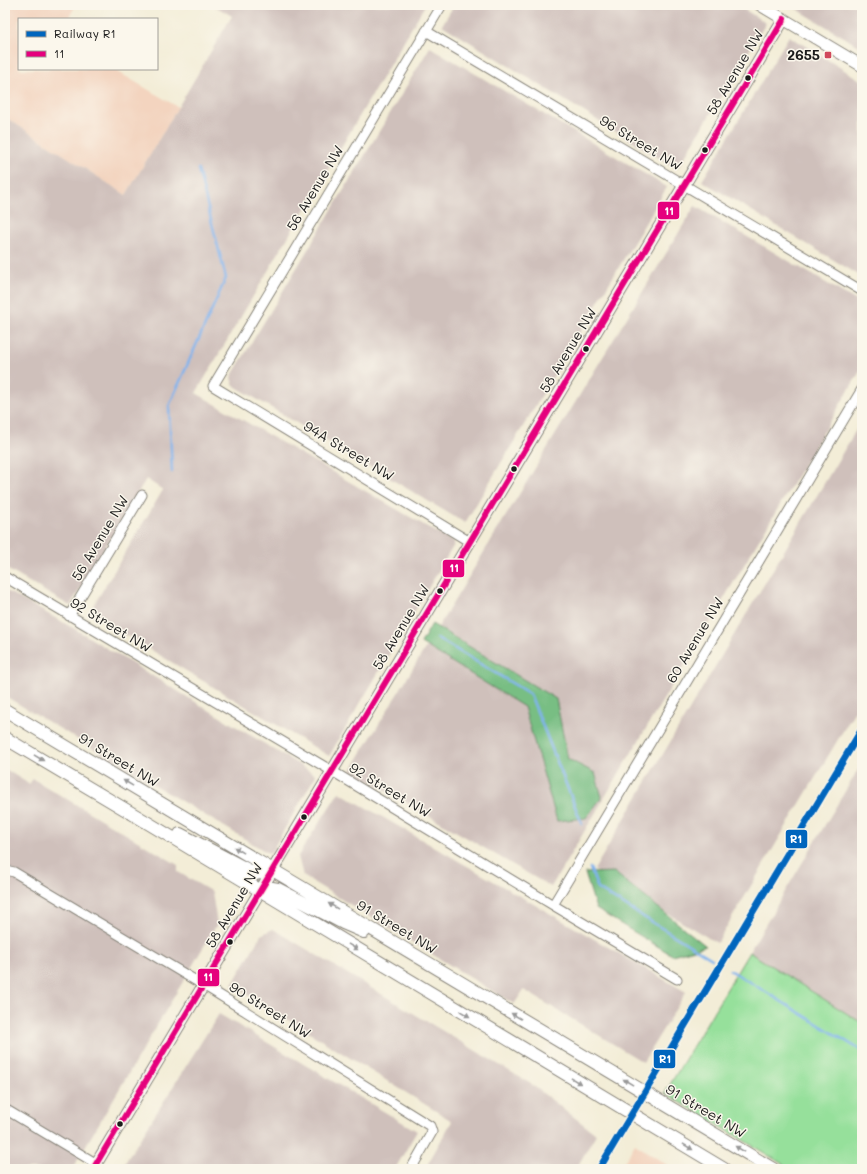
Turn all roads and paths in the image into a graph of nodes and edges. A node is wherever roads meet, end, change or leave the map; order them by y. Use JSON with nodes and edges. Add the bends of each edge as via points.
{"nodes":[{"id":1,"x":442,"y":5,"type":"edge"},
{"id":2,"x":760,"y":5,"type":"edge"},
{"id":3,"x":784,"y":19,"type":"junction"},
{"id":4,"x":426,"y":30,"type":"junction"},
{"id":5,"x":862,"y":66,"type":"edge"},
{"id":6,"x":684,"y":185,"type":"junction"},
{"id":7,"x":862,"y":291,"type":"edge"},
{"id":8,"x":213,"y":386,"type":"joint"},
{"id":9,"x":862,"y":389,"type":"edge"},
{"id":10,"x":142,"y":495,"type":"dead end"},
{"id":11,"x":470,"y":542,"type":"junction"},
{"id":12,"x":5,"y":577,"type":"edge"},
{"id":13,"x":69,"y":616,"type":"junction"},
{"id":14,"x":5,"y":710,"type":"edge"},
{"id":15,"x":5,"y":738,"type":"edge"},
{"id":16,"x":332,"y":771,"type":"junction"},
{"id":17,"x":141,"y":818,"type":"junction"},
{"id":18,"x":5,"y":870,"type":"edge"},
{"id":19,"x":273,"y":870,"type":"junction"},
{"id":20,"x":260,"y":891,"type":"junction"},
{"id":21,"x":553,"y":905,"type":"junction"},
{"id":22,"x":402,"y":948,"type":"junction"},
{"id":23,"x":677,"y":979,"type":"dead end"},
{"id":24,"x":203,"y":985,"type":"junction"},
{"id":25,"x":5,"y":1109,"type":"edge"},
{"id":26,"x":95,"y":1166,"type":"edge"},
{"id":27,"x":411,"y":1169,"type":"edge"},
{"id":28,"x":724,"y":1169,"type":"edge"},
{"id":29,"x":773,"y":1169,"type":"edge"}],
"edges":[{"from":1,"to":4,"type":"street","name":"56 Avenue NW"},
{"from":2,"to":3,"type":"street"},
{"from":3,"to":5,"type":"street"},
{"from":3,"to":6,"type":"street","name":"58 Avenue NW"},
{"from":4,"to":6,"type":"street","name":"96 Street NW"},
{"from":4,"to":8,"type":"street","name":"56 Avenue NW"},
{"from":6,"to":7,"type":"street","name":"96 Street NW"},
{"from":6,"to":11,"type":"street","name":"58 Avenue NW"},
{"from":8,"to":11,"type":"street","name":"94A Street NW"},
{"from":9,"to":21,"type":"street","name":"60 Avenue NW"},
{"from":10,"to":13,"type":"street","name":"56 Avenue NW"},
{"from":11,"to":16,"type":"street","name":"58 Avenue NW"},
{"from":12,"to":13,"type":"street","name":"92 Street NW"},
{"from":13,"to":16,"type":"street","name":"92 Street NW"},
{"from":19,"to":14,"type":"main road","name":"91 Street NW","one_way":true},
{"from":15,"to":17,"type":"main road","one_way":true},
{"from":16,"to":19,"type":"street","name":"58 Avenue NW"},
{"from":16,"to":21,"type":"street","name":"92 Street NW"},
{"from":17,"to":19,"type":"main road","via":[[163,825],[256,874]]},
{"from":17,"to":20,"type":"main road"},
{"from":18,"to":24,"type":"street","name":"90 Street NW","via":[[14,872]]},
{"from":19,"to":20,"type":"street","name":"58 Avenue NW"},
{"from":22,"to":19,"type":"main road","name":"91 Street NW","one_way":true},
{"from":20,"to":22,"type":"main road","via":[[278,889],[343,923]]},
{"from":20,"to":24,"type":"street","name":"58 Avenue NW"},
{"from":20,"to":28,"type":"main road","one_way":true},
{"from":21,"to":23,"type":"street","name":"92 Street NW"},
{"from":29,"to":22,"type":"main road","name":"91 Street NW","one_way":true},
{"from":24,"to":26,"type":"street","name":"58 Avenue NW"},
{"from":24,"to":27,"type":"street","name":"90 Street NW","via":[[430,1126],[432,1132]]},
{"from":25,"to":26,"type":"street"}]}
